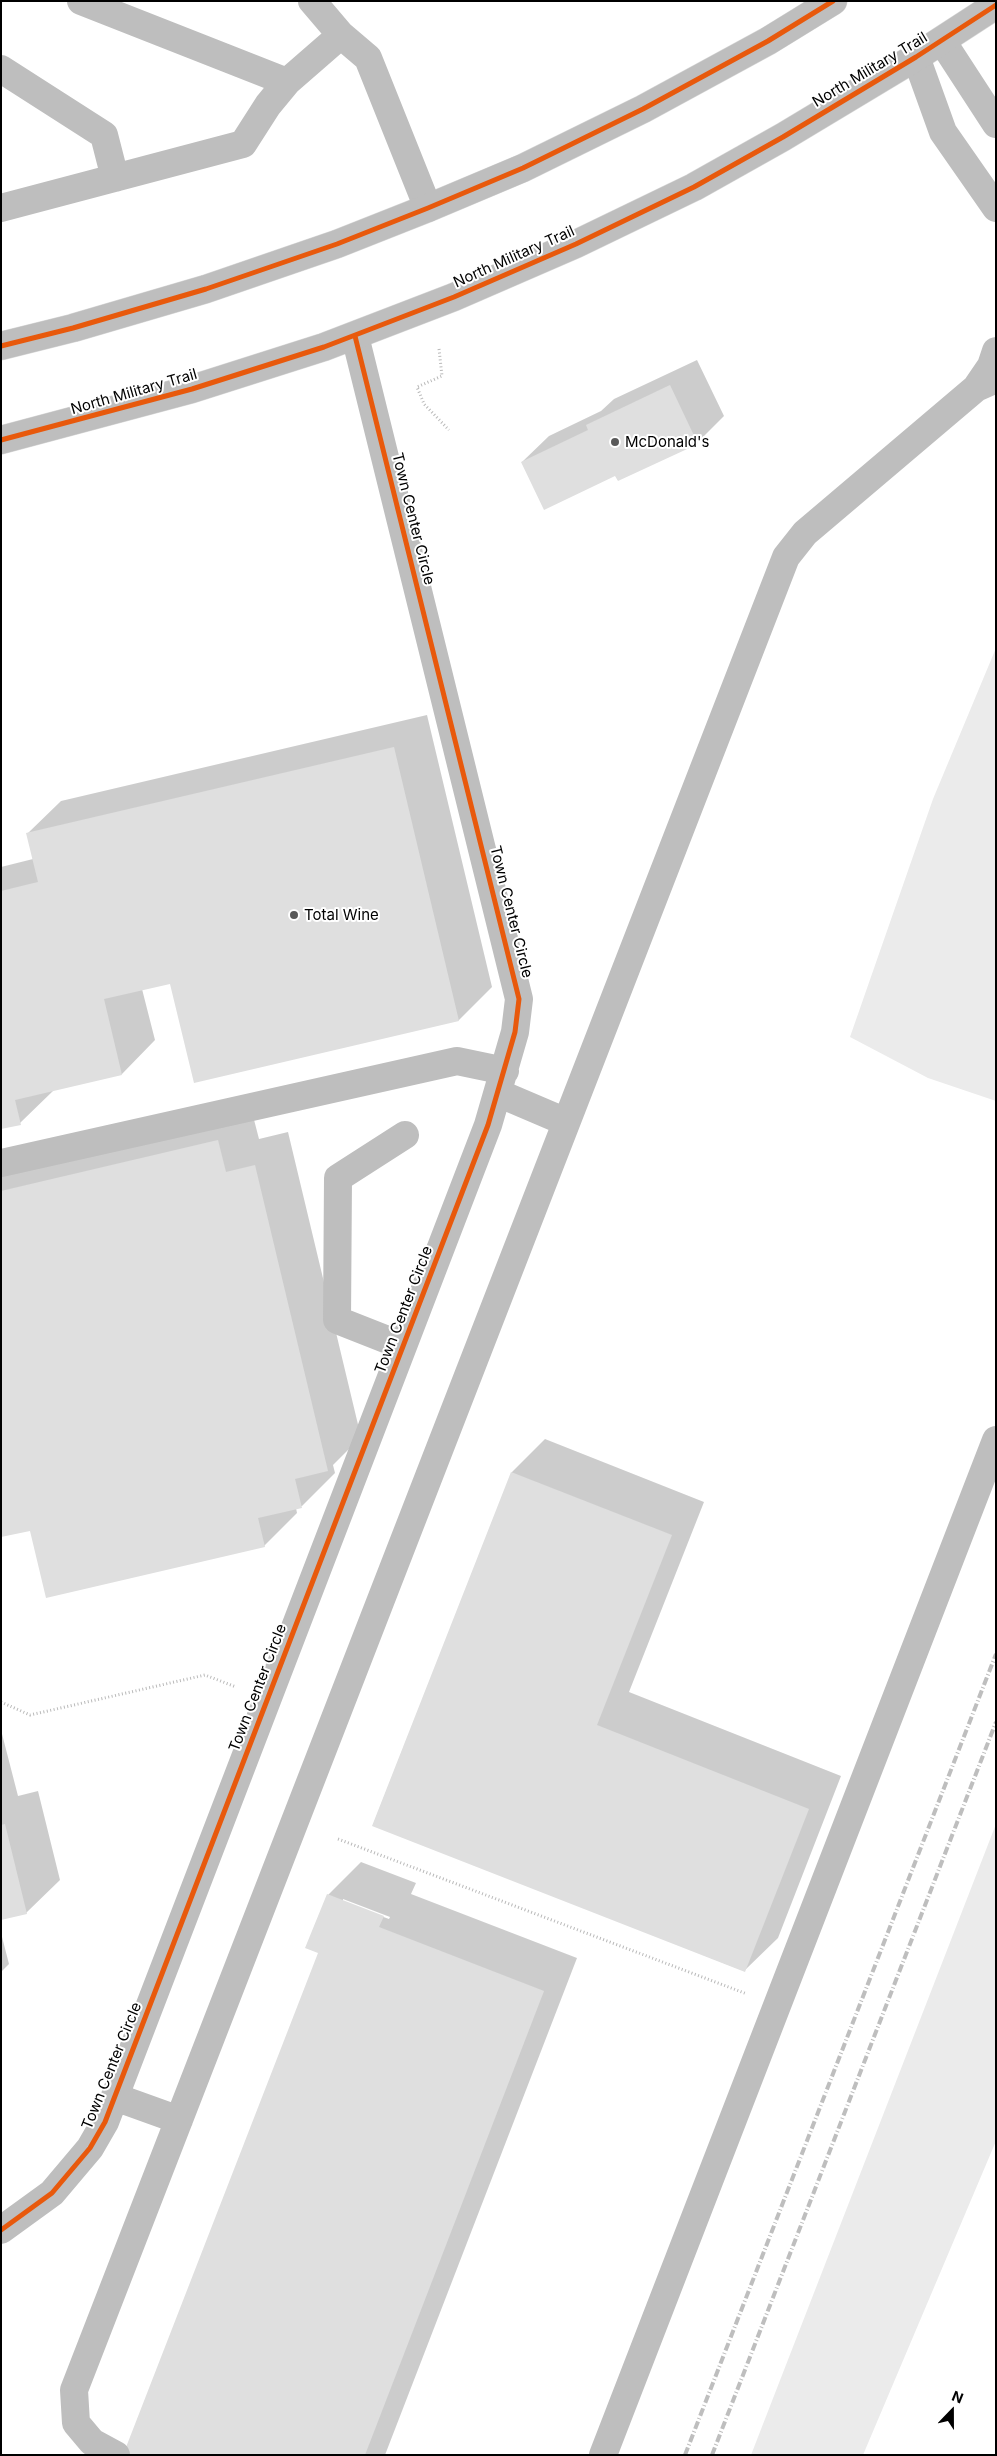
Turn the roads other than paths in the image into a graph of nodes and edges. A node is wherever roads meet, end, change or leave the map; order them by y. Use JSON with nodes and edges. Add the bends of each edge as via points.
{"nodes":[{"id":1,"x":81,"y":1,"type":"edge"},
{"id":2,"x":312,"y":1,"type":"edge"},
{"id":3,"x":833,"y":1,"type":"edge"},
{"id":4,"x":996,"y":5,"type":"edge"},
{"id":5,"x":341,"y":35,"type":"junction"},
{"id":6,"x":942,"y":41,"type":"junction"},
{"id":7,"x":916,"y":57,"type":"junction"},
{"id":8,"x":1,"y":69,"type":"edge"},
{"id":9,"x":287,"y":82,"type":"junction"},
{"id":10,"x":996,"y":124,"type":"edge"},
{"id":11,"x":115,"y":178,"type":"junction"},
{"id":12,"x":1,"y":208,"type":"edge"},
{"id":13,"x":428,"y":208,"type":"junction"},
{"id":14,"x":996,"y":208,"type":"edge"},
{"id":15,"x":355,"y":336,"type":"junction"},
{"id":16,"x":1,"y":346,"type":"edge"},
{"id":17,"x":996,"y":351,"type":"edge"},
{"id":18,"x":986,"y":384,"type":"edge"},
{"id":19,"x":1,"y":440,"type":"edge"},
{"id":20,"x":501,"y":1082,"type":"junction"},
{"id":21,"x":566,"y":1122,"type":"junction"},
{"id":22,"x":405,"y":1135,"type":"dead end"},
{"id":23,"x":1,"y":1163,"type":"edge"},
{"id":24,"x":403,"y":1346,"type":"junction"},
{"id":25,"x":996,"y":1440,"type":"edge"},
{"id":26,"x":115,"y":2097,"type":"junction"},
{"id":27,"x":179,"y":2120,"type":"junction"},
{"id":28,"x":1,"y":2230,"type":"edge"},
{"id":29,"x":116,"y":2455,"type":"edge"},
{"id":30,"x":603,"y":2455,"type":"edge"}],
"edges":[{"from":1,"to":9,"type":"street"},
{"from":2,"to":5,"type":"street"},
{"from":3,"to":13,"type":"street","via":[[643,110],[523,168]]},
{"from":4,"to":6,"type":"street","name":"North Military Trail"},
{"from":5,"to":9,"type":"street"},
{"from":5,"to":13,"type":"street","via":[[368,58]]},
{"from":6,"to":7,"type":"street","name":"North Military Trail"},
{"from":6,"to":10,"type":"street"},
{"from":7,"to":14,"type":"street","via":[[943,132]]},
{"from":7,"to":15,"type":"street","name":"North Military Trail","via":[[694,187],[568,248]]},
{"from":8,"to":11,"type":"street","via":[[104,135]]},
{"from":9,"to":11,"type":"street","via":[[243,144]]},
{"from":11,"to":12,"type":"street"},
{"from":13,"to":16,"type":"street","via":[[337,244],[206,289]]},
{"from":15,"to":19,"type":"street","name":"North Military Trail","via":[[192,389]]},
{"from":15,"to":20,"type":"street","name":"Town Center Circle","via":[[519,999],[515,1032]]},
{"from":17,"to":18,"type":"street"},
{"from":18,"to":21,"type":"street","via":[[805,532],[786,556]]},
{"from":20,"to":21,"type":"street"},
{"from":20,"to":23,"type":"street","via":[[458,1061]]},
{"from":20,"to":24,"type":"street","name":"Town Center Circle","via":[[488,1125]]},
{"from":21,"to":27,"type":"street"},
{"from":22,"to":24,"type":"street","via":[[338,1178],[337,1320]]},
{"from":24,"to":26,"type":"street","name":"Town Center Circle"},
{"from":25,"to":30,"type":"street"},
{"from":26,"to":27,"type":"street"},
{"from":26,"to":28,"type":"street","name":"Town Center Circle","via":[[105,2122],[72,2171],[52,2193]]},
{"from":27,"to":29,"type":"street","via":[[74,2390],[76,2422],[92,2442]]}]}
